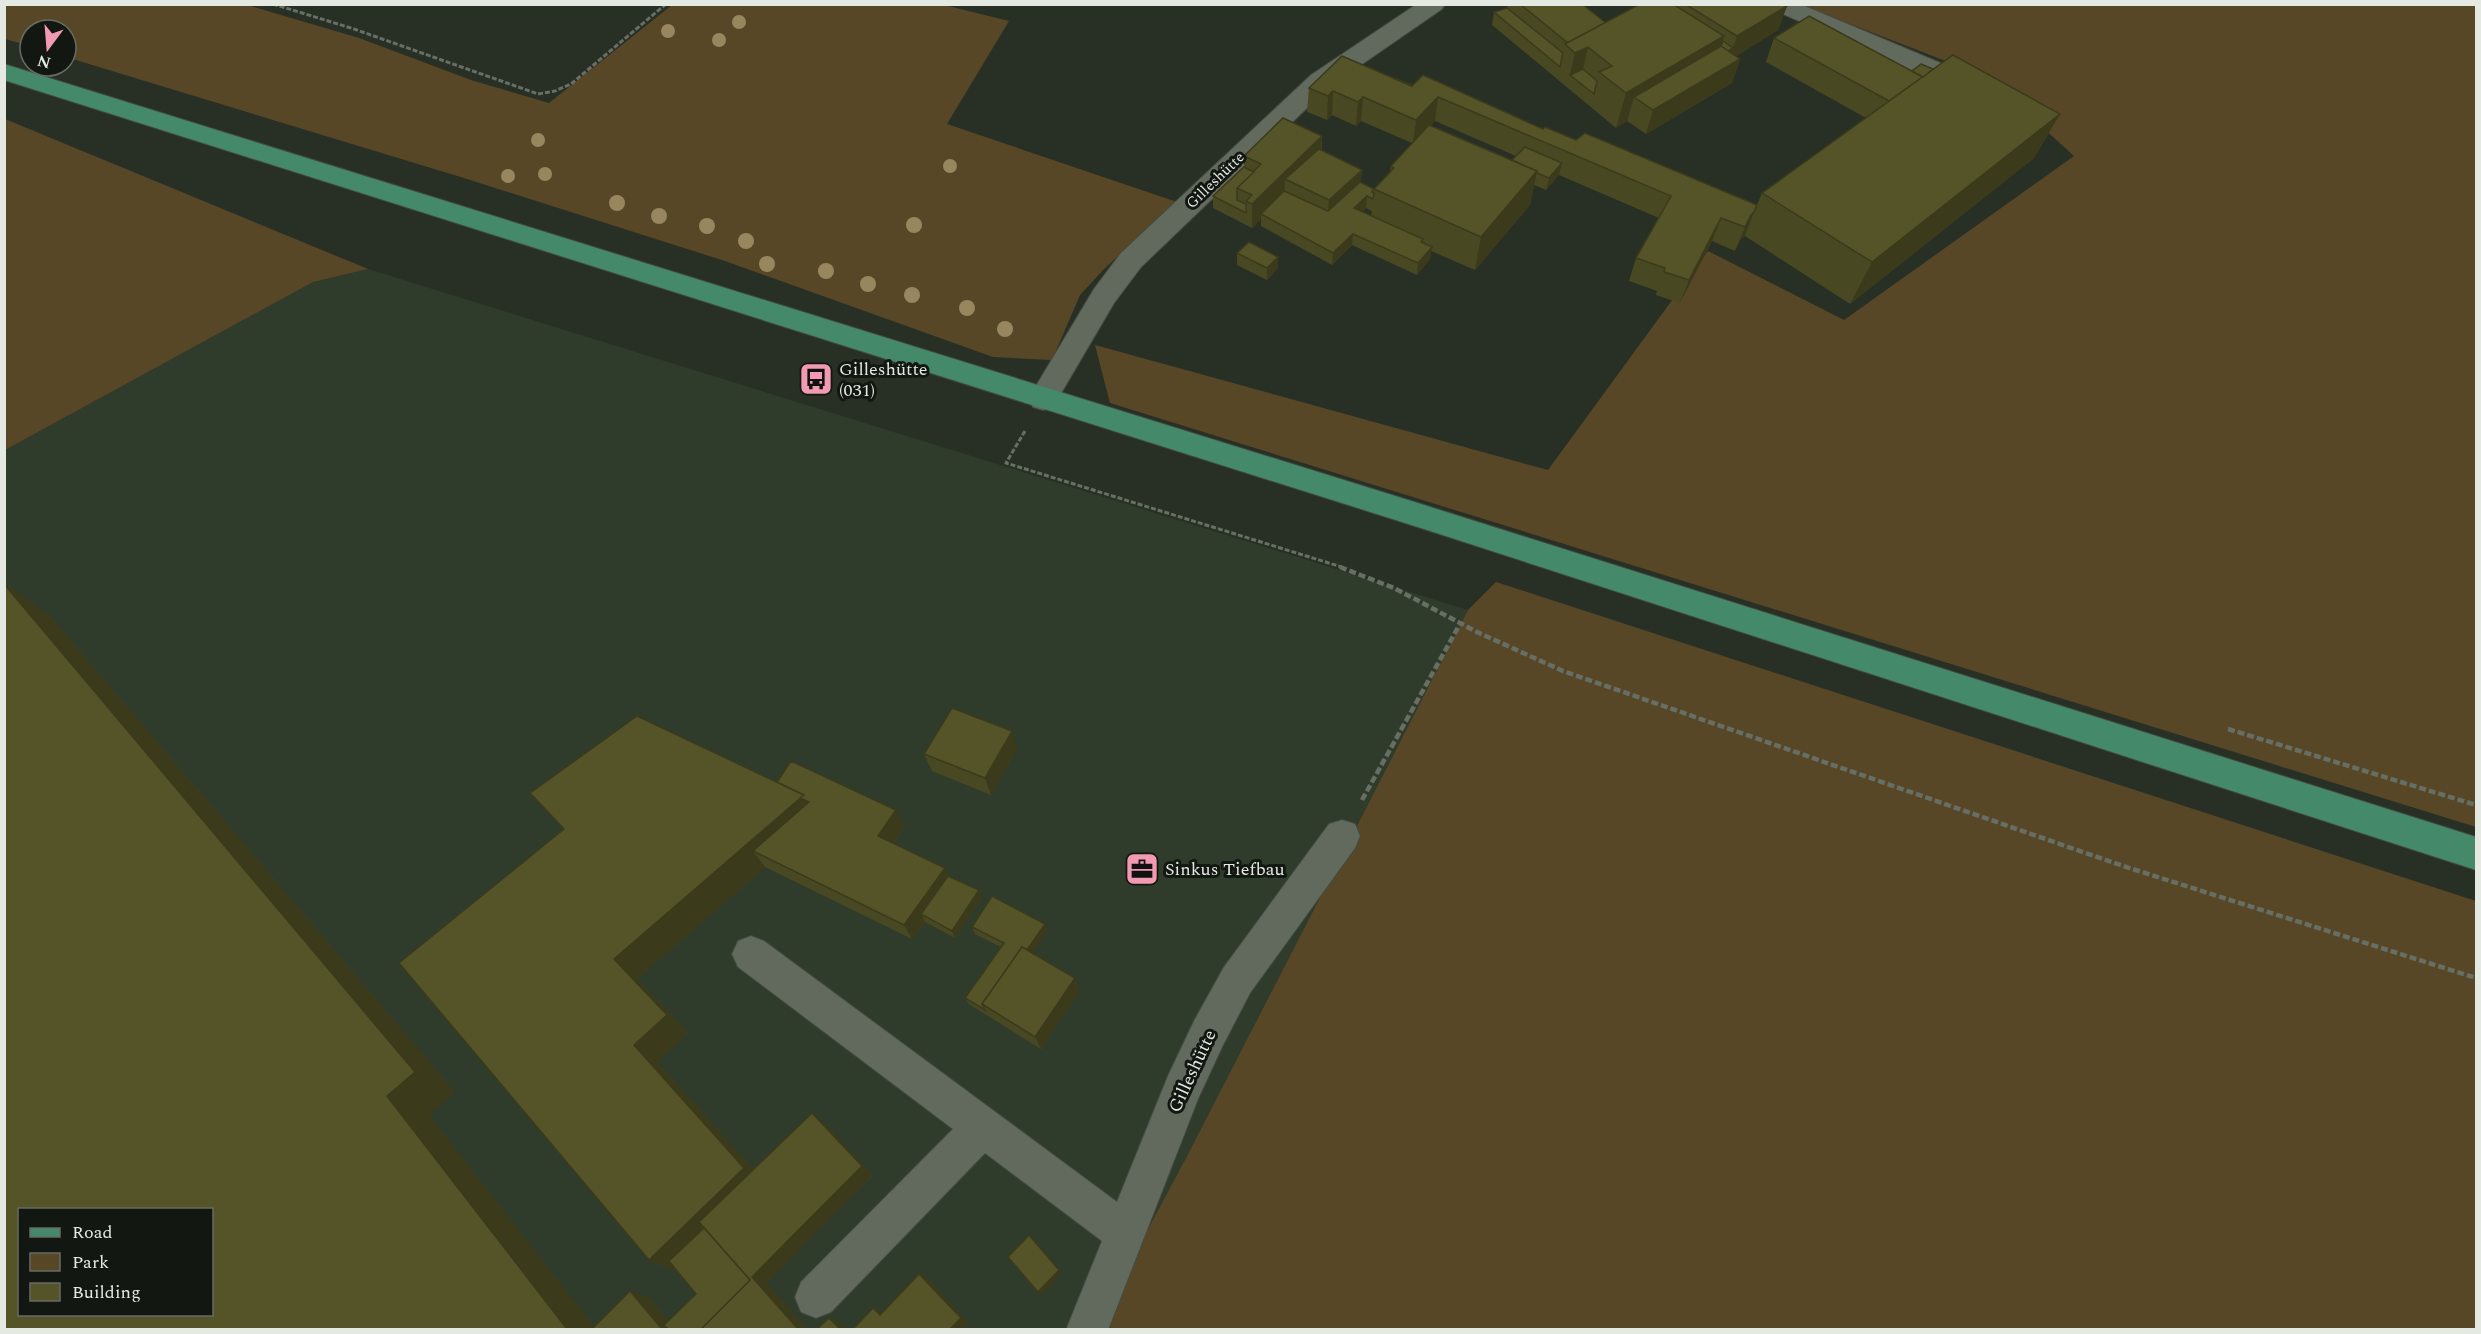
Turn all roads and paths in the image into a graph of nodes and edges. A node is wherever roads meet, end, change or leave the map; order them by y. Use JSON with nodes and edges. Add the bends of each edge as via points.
{"nodes":[{"id":1,"x":273,"y":4,"type":"edge"},
{"id":2,"x":666,"y":4,"type":"edge"},
{"id":3,"x":1434,"y":4,"type":"edge"},
{"id":4,"x":1779,"y":4,"type":"edge"},
{"id":5,"x":4,"y":72,"type":"edge"},
{"id":6,"x":1986,"y":92,"type":"edge"},
{"id":7,"x":1043,"y":399,"type":"junction"},
{"id":8,"x":1461,"y":622,"type":"junction"},
{"id":9,"x":1342,"y":836,"type":"joint"},
{"id":10,"x":2476,"y":854,"type":"edge"},
{"id":11,"x":750,"y":954,"type":"dead end"},
{"id":12,"x":2476,"y":978,"type":"edge"},
{"id":13,"x":983,"y":1127,"type":"junction"},
{"id":14,"x":1124,"y":1232,"type":"junction"},
{"id":15,"x":816,"y":1297,"type":"dead end"},
{"id":16,"x":1087,"y":1329,"type":"edge"}],
"edges":[{"from":1,"to":2,"type":"path","via":[[538,94],[571,84]]},
{"from":3,"to":7,"type":"street","name":"Gilleshütte","via":[[1320,81],[1131,260],[1104,296]]},
{"from":4,"to":6,"type":"street"},
{"from":5,"to":7,"type":"main road"},
{"from":7,"to":8,"type":"path","via":[[1006,464],[1351,570]]},
{"from":7,"to":10,"type":"main road"},
{"from":8,"to":9,"type":"path"},
{"from":8,"to":12,"type":"path","via":[[1563,670],[1906,792]]},
{"from":9,"to":14,"type":"street","name":"Gilleshütte","via":[[1237,980],[1182,1090]]},
{"from":11,"to":13,"type":"street"},
{"from":13,"to":14,"type":"street"},
{"from":13,"to":15,"type":"street"},
{"from":14,"to":16,"type":"street","name":"Gilleshütte"}]}
